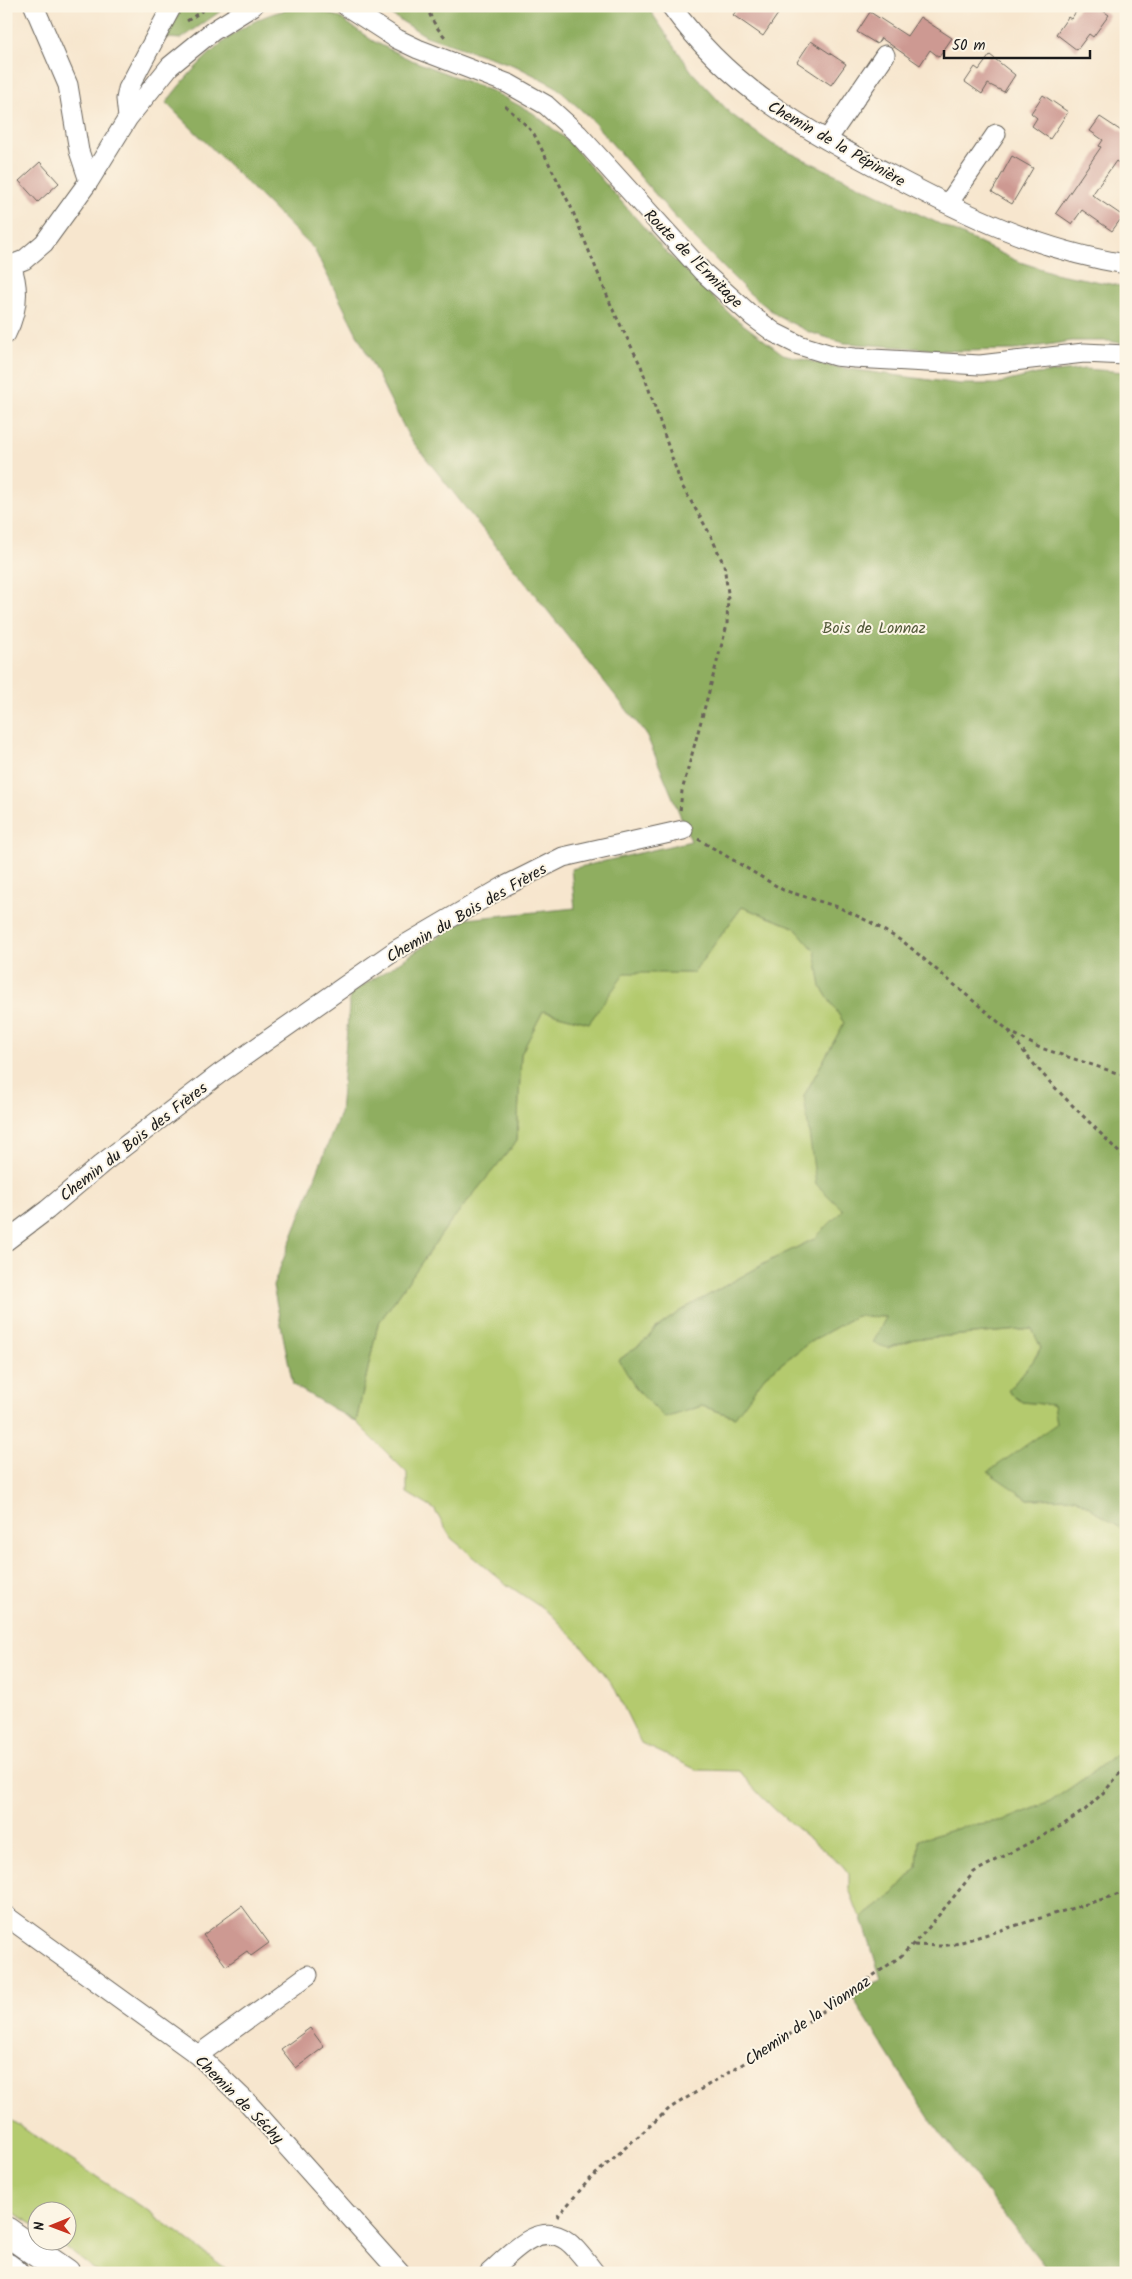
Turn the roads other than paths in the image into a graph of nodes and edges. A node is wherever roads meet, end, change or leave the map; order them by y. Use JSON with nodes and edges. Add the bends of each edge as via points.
{"nodes":[{"id":1,"x":34,"y":6,"type":"edge"},
{"id":2,"x":172,"y":6,"type":"edge"},
{"id":3,"x":253,"y":6,"type":"edge"},
{"id":4,"x":346,"y":6,"type":"edge"},
{"id":5,"x":671,"y":6,"type":"edge"},
{"id":6,"x":885,"y":55,"type":"dead end"},
{"id":7,"x":128,"y":118,"type":"junction"},
{"id":8,"x":996,"y":134,"type":"dead end"},
{"id":9,"x":828,"y":140,"type":"junction"},
{"id":10,"x":88,"y":180,"type":"junction"},
{"id":11,"x":948,"y":204,"type":"junction"},
{"id":12,"x":1126,"y":264,"type":"edge"},
{"id":13,"x":9,"y":266,"type":"edge"},
{"id":14,"x":6,"y":334,"type":"edge"},
{"id":15,"x":1126,"y":355,"type":"edge"},
{"id":16,"x":683,"y":830,"type":"road end"},
{"id":17,"x":6,"y":1241,"type":"edge"},
{"id":18,"x":6,"y":1916,"type":"edge"},
{"id":19,"x":308,"y":1975,"type":"dead end"},
{"id":20,"x":198,"y":2055,"type":"junction"},
{"id":21,"x":6,"y":2231,"type":"edge"},
{"id":22,"x":6,"y":2268,"type":"edge"},
{"id":23,"x":14,"y":2273,"type":"edge"},
{"id":24,"x":66,"y":2273,"type":"edge"},
{"id":25,"x":400,"y":2273,"type":"edge"},
{"id":26,"x":489,"y":2273,"type":"edge"},
{"id":27,"x":595,"y":2273,"type":"edge"}],
"edges":[{"from":1,"to":10,"type":"street","via":[[68,85],[79,151]]},
{"from":2,"to":7,"type":"street","via":[[130,84],[126,99]]},
{"from":3,"to":7,"type":"street","via":[[213,31],[170,66]]},
{"from":4,"to":15,"type":"street","name":"Route de l'Ermitage","via":[[411,46],[509,84],[546,105],[578,134],[666,234],[710,278],[752,316],[799,345],[855,358],[980,365],[1084,353]]},
{"from":5,"to":9,"type":"street","name":"Chemin de la Pépinière","via":[[701,44],[744,85],[786,116]]},
{"from":6,"to":9,"type":"street"},
{"from":7,"to":10,"type":"street"},
{"from":8,"to":11,"type":"street"},
{"from":9,"to":11,"type":"street","name":"Chemin de la Pépinière"},
{"from":10,"to":13,"type":"street","via":[[44,243],[24,260]]},
{"from":11,"to":12,"type":"street","name":"Chemin de la Pépinière","via":[[1042,245]]},
{"from":13,"to":14,"type":"street","via":[[15,276],[17,295],[14,315]]},
{"from":16,"to":17,"type":"street","name":"Chemin du Bois des Frères","via":[[563,858],[505,886],[396,950],[219,1074]]},
{"from":18,"to":20,"type":"street","name":"Chemin de Séchy"},
{"from":19,"to":20,"type":"street"},
{"from":20,"to":25,"type":"street","name":"Chemin de Séchy","via":[[248,2103]]},
{"from":21,"to":24,"type":"highway"},
{"from":22,"to":23,"type":"highway"},
{"from":26,"to":27,"type":"street","via":[[532,2237],[550,2234],[566,2240]]}]}
